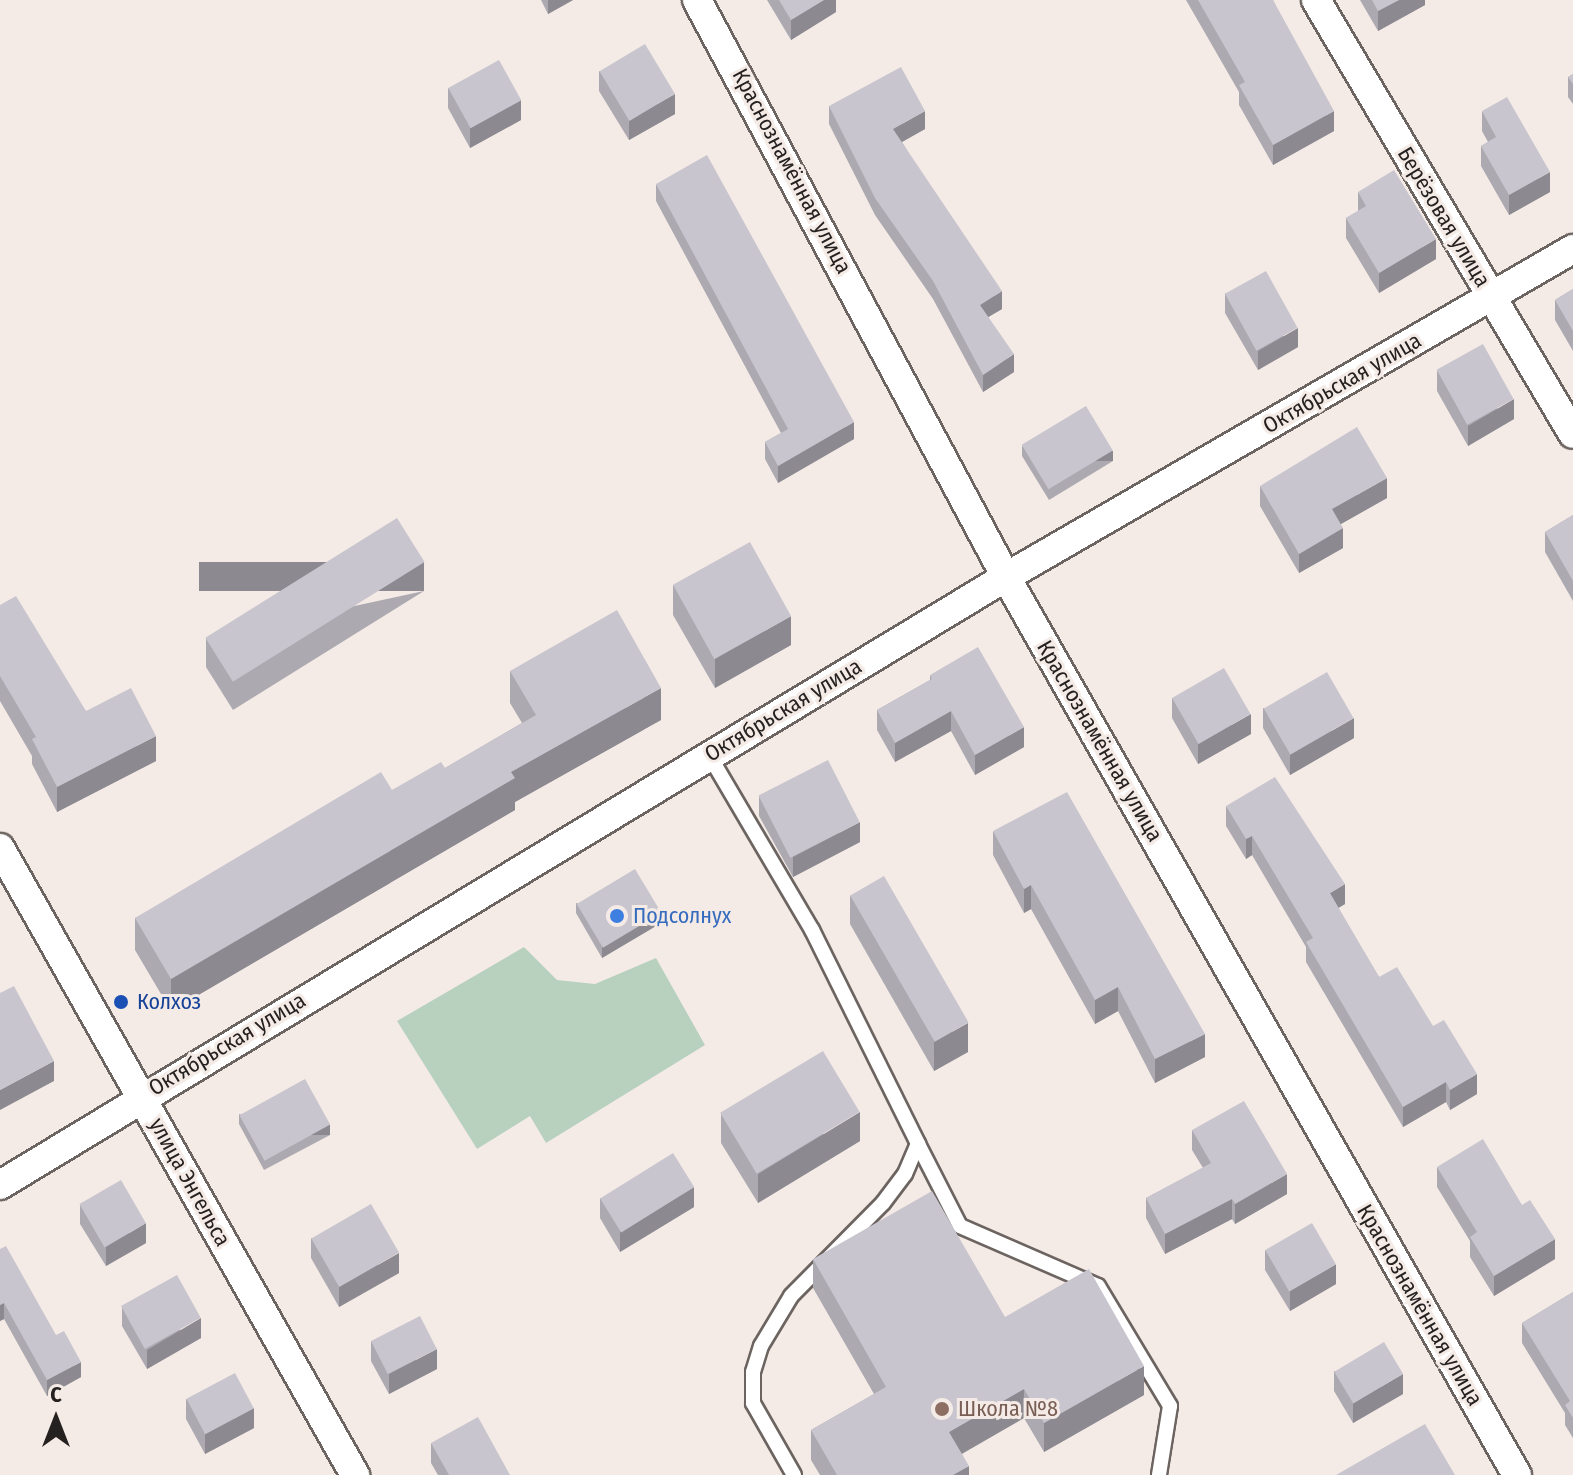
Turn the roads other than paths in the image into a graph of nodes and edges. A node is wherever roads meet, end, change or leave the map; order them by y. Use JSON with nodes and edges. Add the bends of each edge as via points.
{"nodes":[{"id":1,"x":697,"y":0,"type":"edge"},
{"id":2,"x":1316,"y":0,"type":"edge"},
{"id":3,"x":1573,"y":249,"type":"edge"},
{"id":4,"x":1491,"y":297,"type":"junction"},
{"id":5,"x":1573,"y":434,"type":"edge"},
{"id":6,"x":1006,"y":577,"type":"junction"},
{"id":7,"x":709,"y":755,"type":"junction"},
{"id":8,"x":0,"y":848,"type":"edge"},
{"id":9,"x":142,"y":1096,"type":"junction"},
{"id":10,"x":918,"y":1144,"type":"junction"},
{"id":11,"x":0,"y":1185,"type":"edge"},
{"id":12,"x":355,"y":1475,"type":"edge"},
{"id":13,"x":794,"y":1475,"type":"edge"},
{"id":14,"x":1159,"y":1475,"type":"edge"},
{"id":15,"x":1517,"y":1475,"type":"edge"}],
"edges":[{"from":1,"to":6,"type":"street","name":"Краснознамённая улица"},
{"from":2,"to":4,"type":"street","name":"Берёзовая улица"},
{"from":3,"to":4,"type":"street","name":"Октябрьская улица"},
{"from":4,"to":5,"type":"street","name":"Берёзовая улица"},
{"from":4,"to":6,"type":"street","name":"Октябрьская улица"},
{"from":6,"to":7,"type":"street","name":"Октябрьская улица"},
{"from":6,"to":15,"type":"street","name":"Краснознамённая улица"},
{"from":7,"to":9,"type":"street","name":"Октябрьская улица"},
{"from":7,"to":10,"type":"lane","via":[[812,930]]},
{"from":8,"to":9,"type":"street","name":"улица Энгельса"},
{"from":9,"to":11,"type":"street","name":"Октябрьская улица"},
{"from":9,"to":12,"type":"street","name":"улица Энгельса"},
{"from":10,"to":13,"type":"lane","via":[[891,1193],[791,1296],[761,1346],[753,1372],[753,1403]]},
{"from":10,"to":14,"type":"lane","via":[[960,1226],[1098,1286],[1170,1406]]}]}
